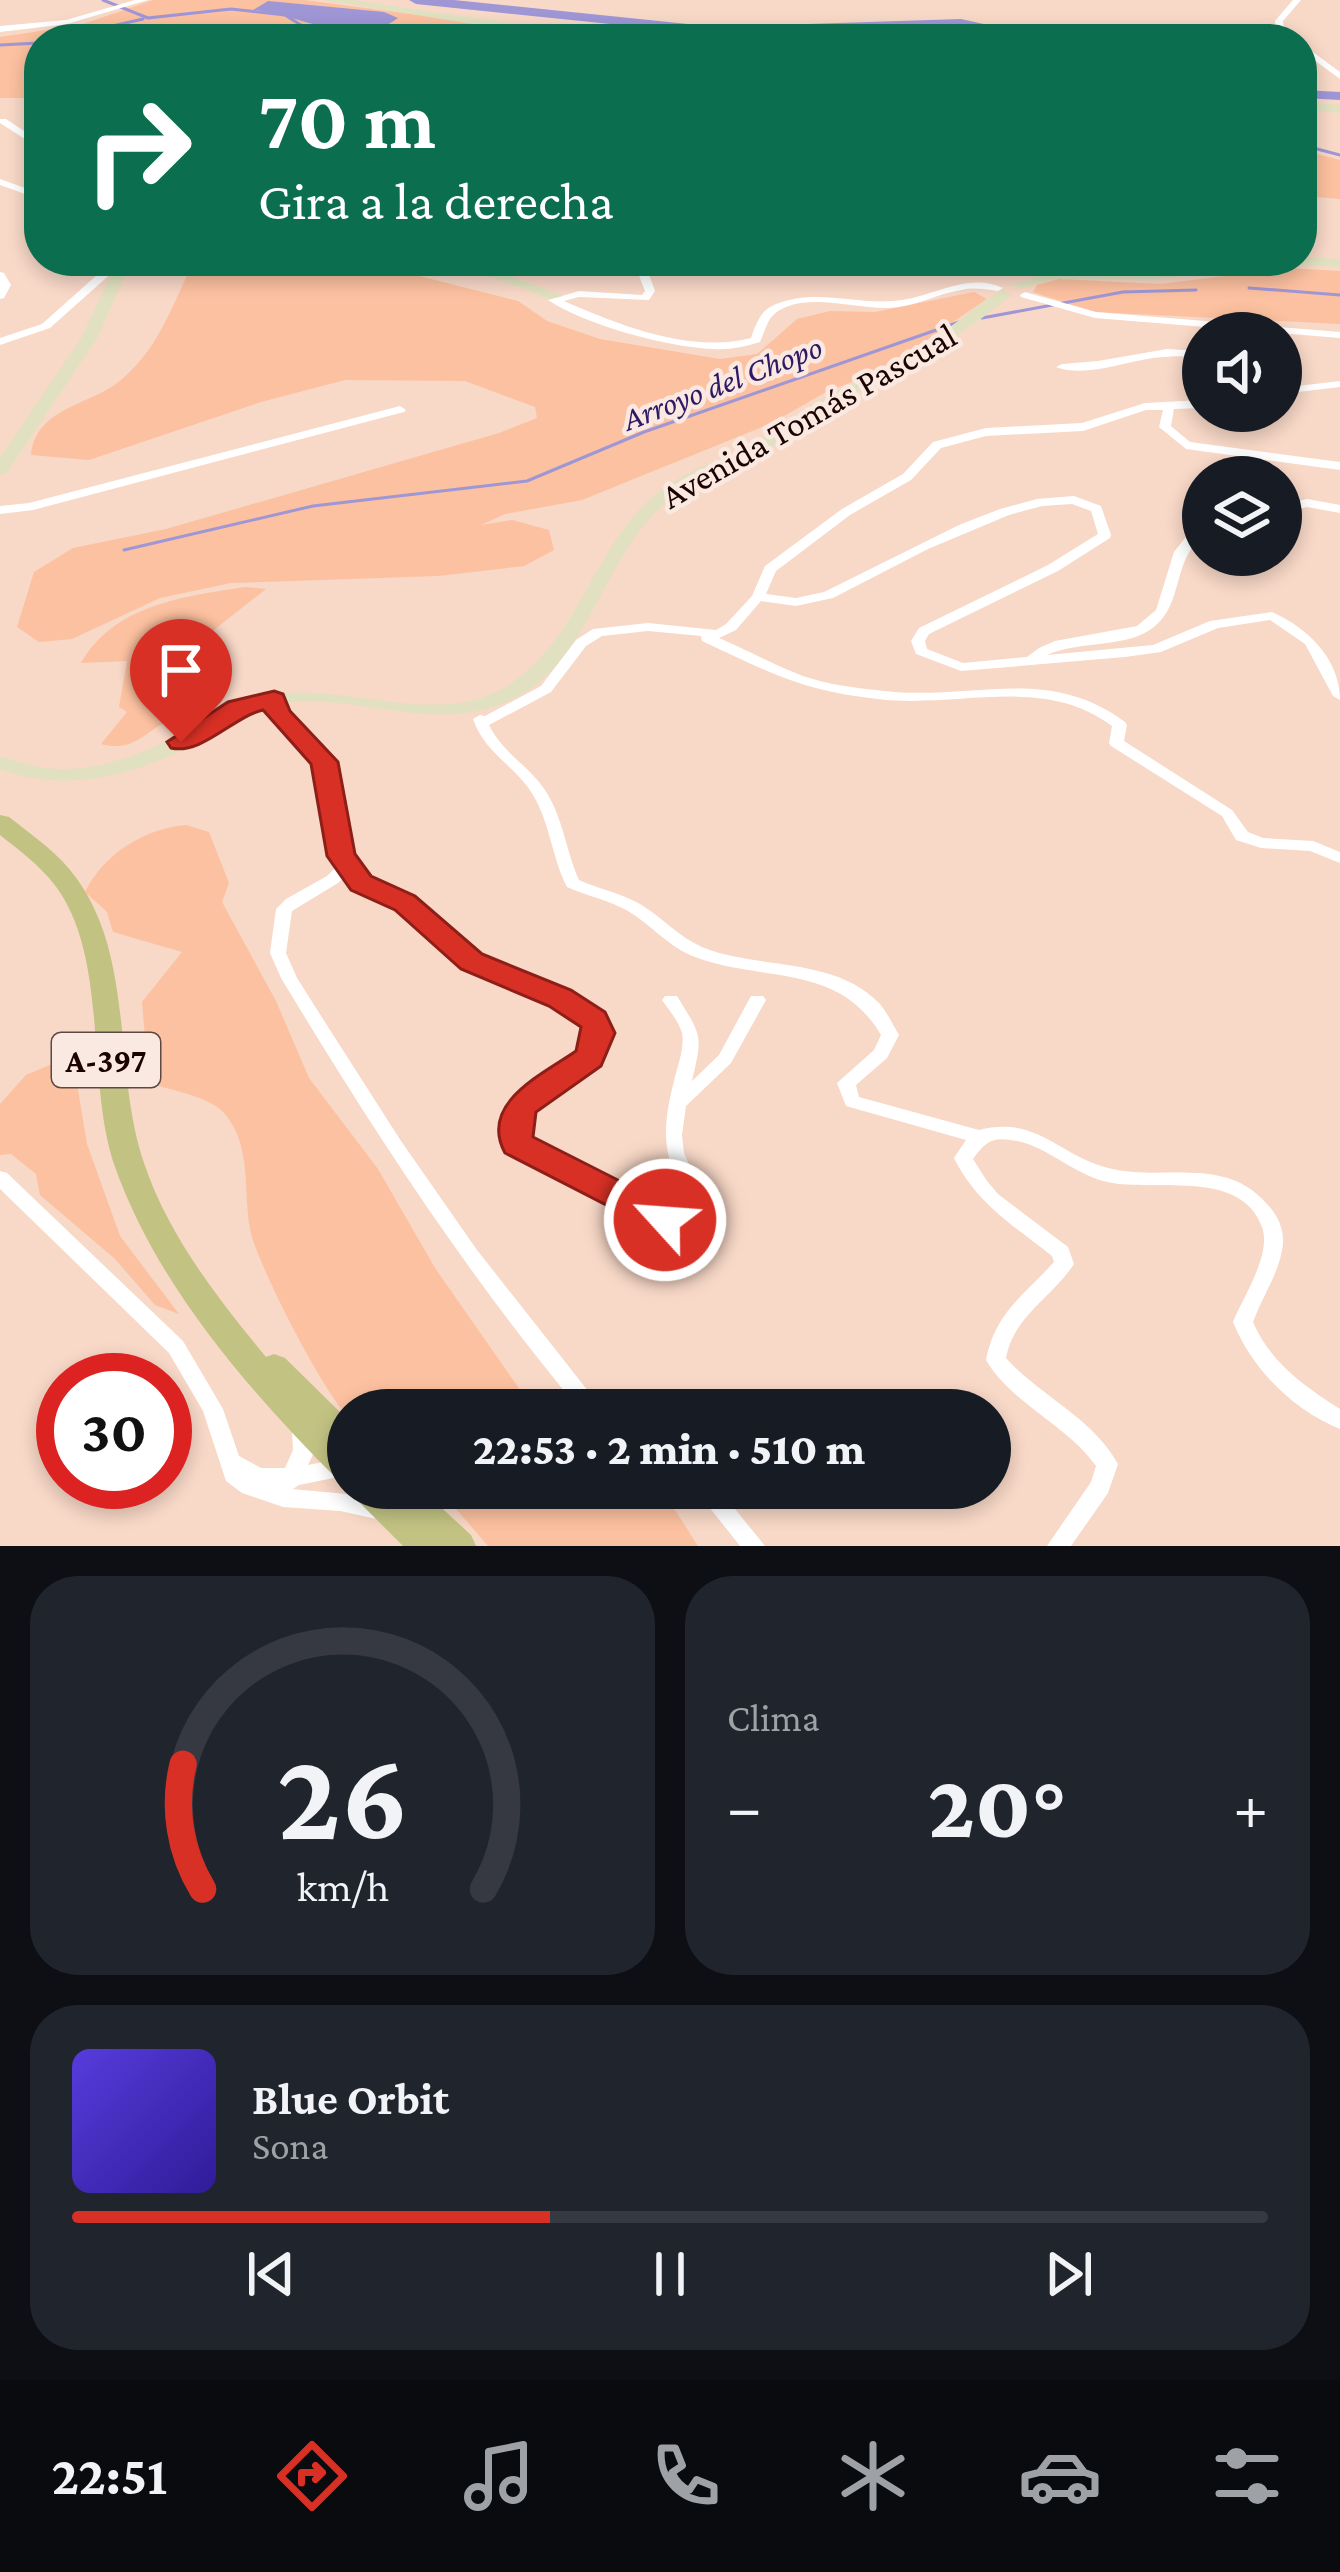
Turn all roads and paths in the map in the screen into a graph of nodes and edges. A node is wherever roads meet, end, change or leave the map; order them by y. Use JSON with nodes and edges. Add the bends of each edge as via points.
{"nodes":[{"id":1,"x":144,"y":0,"type":"edge"},
{"id":2,"x":329,"y":0,"type":"edge"},
{"id":3,"x":1297,"y":0,"type":"edge"},
{"id":4,"x":0,"y":15,"type":"edge"},
{"id":5,"x":46,"y":24,"type":"edge"},
{"id":6,"x":493,"y":24,"type":"edge"},
{"id":7,"x":1279,"y":24,"type":"edge"},
{"id":8,"x":5,"y":28,"type":"edge"},
{"id":9,"x":3,"y":121,"type":"dead end"},
{"id":10,"x":24,"y":136,"type":"edge"},
{"id":11,"x":0,"y":275,"type":"edge"},
{"id":12,"x":100,"y":276,"type":"edge"},
{"id":13,"x":117,"y":276,"type":"edge"},
{"id":14,"x":499,"y":276,"type":"edge"},
{"id":15,"x":644,"y":276,"type":"edge"},
{"id":16,"x":1051,"y":276,"type":"edge"},
{"id":17,"x":1091,"y":276,"type":"edge"},
{"id":18,"x":1136,"y":276,"type":"edge"},
{"id":19,"x":1012,"y":291,"type":"junction"},
{"id":20,"x":0,"y":296,"type":"edge"},
{"id":21,"x":555,"y":296,"type":"junction"},
{"id":22,"x":1340,"y":335,"type":"edge"},
{"id":23,"x":0,"y":342,"type":"edge"},
{"id":24,"x":1182,"y":353,"type":"edge"},
{"id":25,"x":1062,"y":368,"type":"dead end"},
{"id":26,"x":1340,"y":384,"type":"edge"},
{"id":27,"x":1302,"y":389,"type":"edge"},
{"id":28,"x":1182,"y":405,"type":"edge"},
{"id":29,"x":1169,"y":406,"type":"junction"},
{"id":30,"x":400,"y":410,"type":"dead end"},
{"id":31,"x":1340,"y":466,"type":"edge"},
{"id":32,"x":0,"y":470,"type":"edge"},
{"id":33,"x":1302,"y":504,"type":"edge"},
{"id":34,"x":0,"y":509,"type":"edge"},
{"id":35,"x":1340,"y":509,"type":"edge"},
{"id":36,"x":1182,"y":549,"type":"edge"},
{"id":37,"x":758,"y":597,"type":"junction"},
{"id":38,"x":700,"y":634,"type":"junction"},
{"id":39,"x":1029,"y":662,"type":"junction"},
{"id":40,"x":1340,"y":696,"type":"edge"},
{"id":41,"x":274,"y":699,"type":"junction"},
{"id":42,"x":480,"y":715,"type":"junction"},
{"id":43,"x":0,"y":762,"type":"edge"},
{"id":44,"x":0,"y":824,"type":"edge"},
{"id":45,"x":1340,"y":858,"type":"edge"},
{"id":46,"x":346,"y":866,"type":"junction"},
{"id":47,"x":361,"y":883,"type":"junction"},
{"id":48,"x":332,"y":884,"type":"junction"},
{"id":49,"x":671,"y":1000,"type":"dead end"},
{"id":50,"x":757,"y":1000,"type":"dead end"},
{"id":51,"x":682,"y":1101,"type":"junction"},
{"id":52,"x":979,"y":1137,"type":"junction"},
{"id":53,"x":0,"y":1178,"type":"edge"},
{"id":54,"x":575,"y":1389,"type":"edge"},
{"id":55,"x":300,"y":1407,"type":"junction"},
{"id":56,"x":1340,"y":1420,"type":"edge"},
{"id":57,"x":327,"y":1438,"type":"edge"},
{"id":58,"x":327,"y":1475,"type":"edge"},
{"id":59,"x":289,"y":1488,"type":"junction"},
{"id":60,"x":327,"y":1491,"type":"edge"},
{"id":61,"x":315,"y":1498,"type":"junction"},
{"id":62,"x":327,"y":1499,"type":"edge"},
{"id":63,"x":400,"y":1509,"type":"edge"},
{"id":64,"x":407,"y":1509,"type":"edge"},
{"id":65,"x":723,"y":1509,"type":"edge"},
{"id":66,"x":427,"y":1546,"type":"edge"},
{"id":67,"x":458,"y":1546,"type":"edge"},
{"id":68,"x":754,"y":1546,"type":"edge"},
{"id":69,"x":1058,"y":1546,"type":"edge"}],
"edges":[{"from":1,"to":5,"type":"street"},
{"from":2,"to":6,"type":"street"},
{"from":3,"to":7,"type":"street"},
{"from":4,"to":8,"type":"street"},
{"from":9,"to":10,"type":"street"},
{"from":11,"to":20,"type":"street","via":[[7,285]]},
{"from":12,"to":23,"type":"street","via":[[35,333]]},
{"from":13,"to":32,"type":"street","via":[[90,338]]},
{"from":14,"to":21,"type":"street"},
{"from":15,"to":21,"type":"street","via":[[645,298]]},
{"from":16,"to":19,"type":"street","name":"Avenida Tomás Pascual"},
{"from":17,"to":18,"type":"street","name":"Avenida Tomás Pascual"},
{"from":19,"to":21,"type":"street","via":[[960,283],[908,303],[785,304],[765,315],[756,340],[729,347],[685,343],[570,308]]},
{"from":19,"to":22,"type":"street","via":[[1095,315]]},
{"from":19,"to":42,"type":"street","name":"Avenida Tomás Pascual","via":[[885,375],[668,493],[554,651]]},
{"from":24,"to":25,"type":"street"},
{"from":26,"to":27,"type":"street"},
{"from":28,"to":29,"type":"street"},
{"from":29,"to":31,"type":"street","via":[[1165,427],[1186,445]]},
{"from":29,"to":37,"type":"street","via":[[938,445],[907,477],[770,569]]},
{"from":30,"to":34,"type":"street"},
{"from":33,"to":35,"type":"street"},
{"from":36,"to":39,"type":"street","via":[[1154,622],[1060,643]]},
{"from":37,"to":38,"type":"street","via":[[731,627]]},
{"from":37,"to":39,"type":"street","via":[[796,602],[828,595],[1013,508],[1088,501],[1106,527],[1092,546],[917,641],[921,651],[961,667]]},
{"from":38,"to":42,"type":"street","via":[[598,632],[546,689]]},
{"from":38,"to":45,"type":"street","via":[[826,687],[910,698],[1032,693],[1077,702],[1109,714],[1120,725],[1116,743],[1216,806],[1242,836]]},
{"from":39,"to":40,"type":"street","via":[[1144,651],[1215,624],[1272,616],[1311,642]]},
{"from":41,"to":42,"type":"street","name":"Avenida Tomás Pascual"},
{"from":41,"to":43,"type":"street","name":"Avenida Tomás Pascual","via":[[237,708],[181,742],[116,767],[47,778]]},
{"from":41,"to":46,"type":"street","via":[[277,713],[324,762]]},
{"from":42,"to":52,"type":"street","via":[[486,740],[550,808],[573,883],[627,904],[696,951],[814,975],[861,996],[890,1035],[881,1054],[846,1083],[852,1101]]},
{"from":44,"to":55,"type":"main road","number":"A-397","via":[[70,886],[91,926],[114,1115],[170,1251],[221,1326]]},
{"from":46,"to":47,"type":"street"},
{"from":46,"to":48,"type":"street"},
{"from":47,"to":48,"type":"street"},
{"from":47,"to":51,"type":"street","via":[[405,903],[471,961],[594,1020],[599,1033],[590,1058],[522,1105],[517,1144],[699,1236],[709,1215],[676,1171],[670,1148]]},
{"from":48,"to":54,"type":"street","via":[[284,909],[278,953],[289,977],[393,1141]]},
{"from":49,"to":51,"type":"street","via":[[690,1031]]},
{"from":50,"to":51,"type":"street","via":[[725,1059]]},
{"from":52,"to":56,"type":"street","via":[[1011,1131],[1102,1174],[1211,1182],[1256,1203],[1275,1241],[1243,1322],[1250,1343],[1267,1366]]},
{"from":52,"to":69,"type":"street","via":[[963,1157],[969,1174],[1061,1252],[1064,1264],[1014,1311],[996,1360],[1013,1383],[1094,1442],[1107,1463]]},
{"from":53,"to":59,"type":"street","via":[[176,1347],[213,1409],[234,1474],[252,1490]]},
{"from":55,"to":57,"type":"main road","number":"A-397"},
{"from":55,"to":59,"type":"street","via":[[305,1441]]},
{"from":58,"to":59,"type":"street"},
{"from":59,"to":61,"type":"street"},
{"from":60,"to":61,"type":"street"},
{"from":61,"to":62,"type":"street"},
{"from":63,"to":66,"type":"main road","number":"A-397"},
{"from":64,"to":67,"type":"main road","number":"A-397"},
{"from":65,"to":68,"type":"street"}]}
